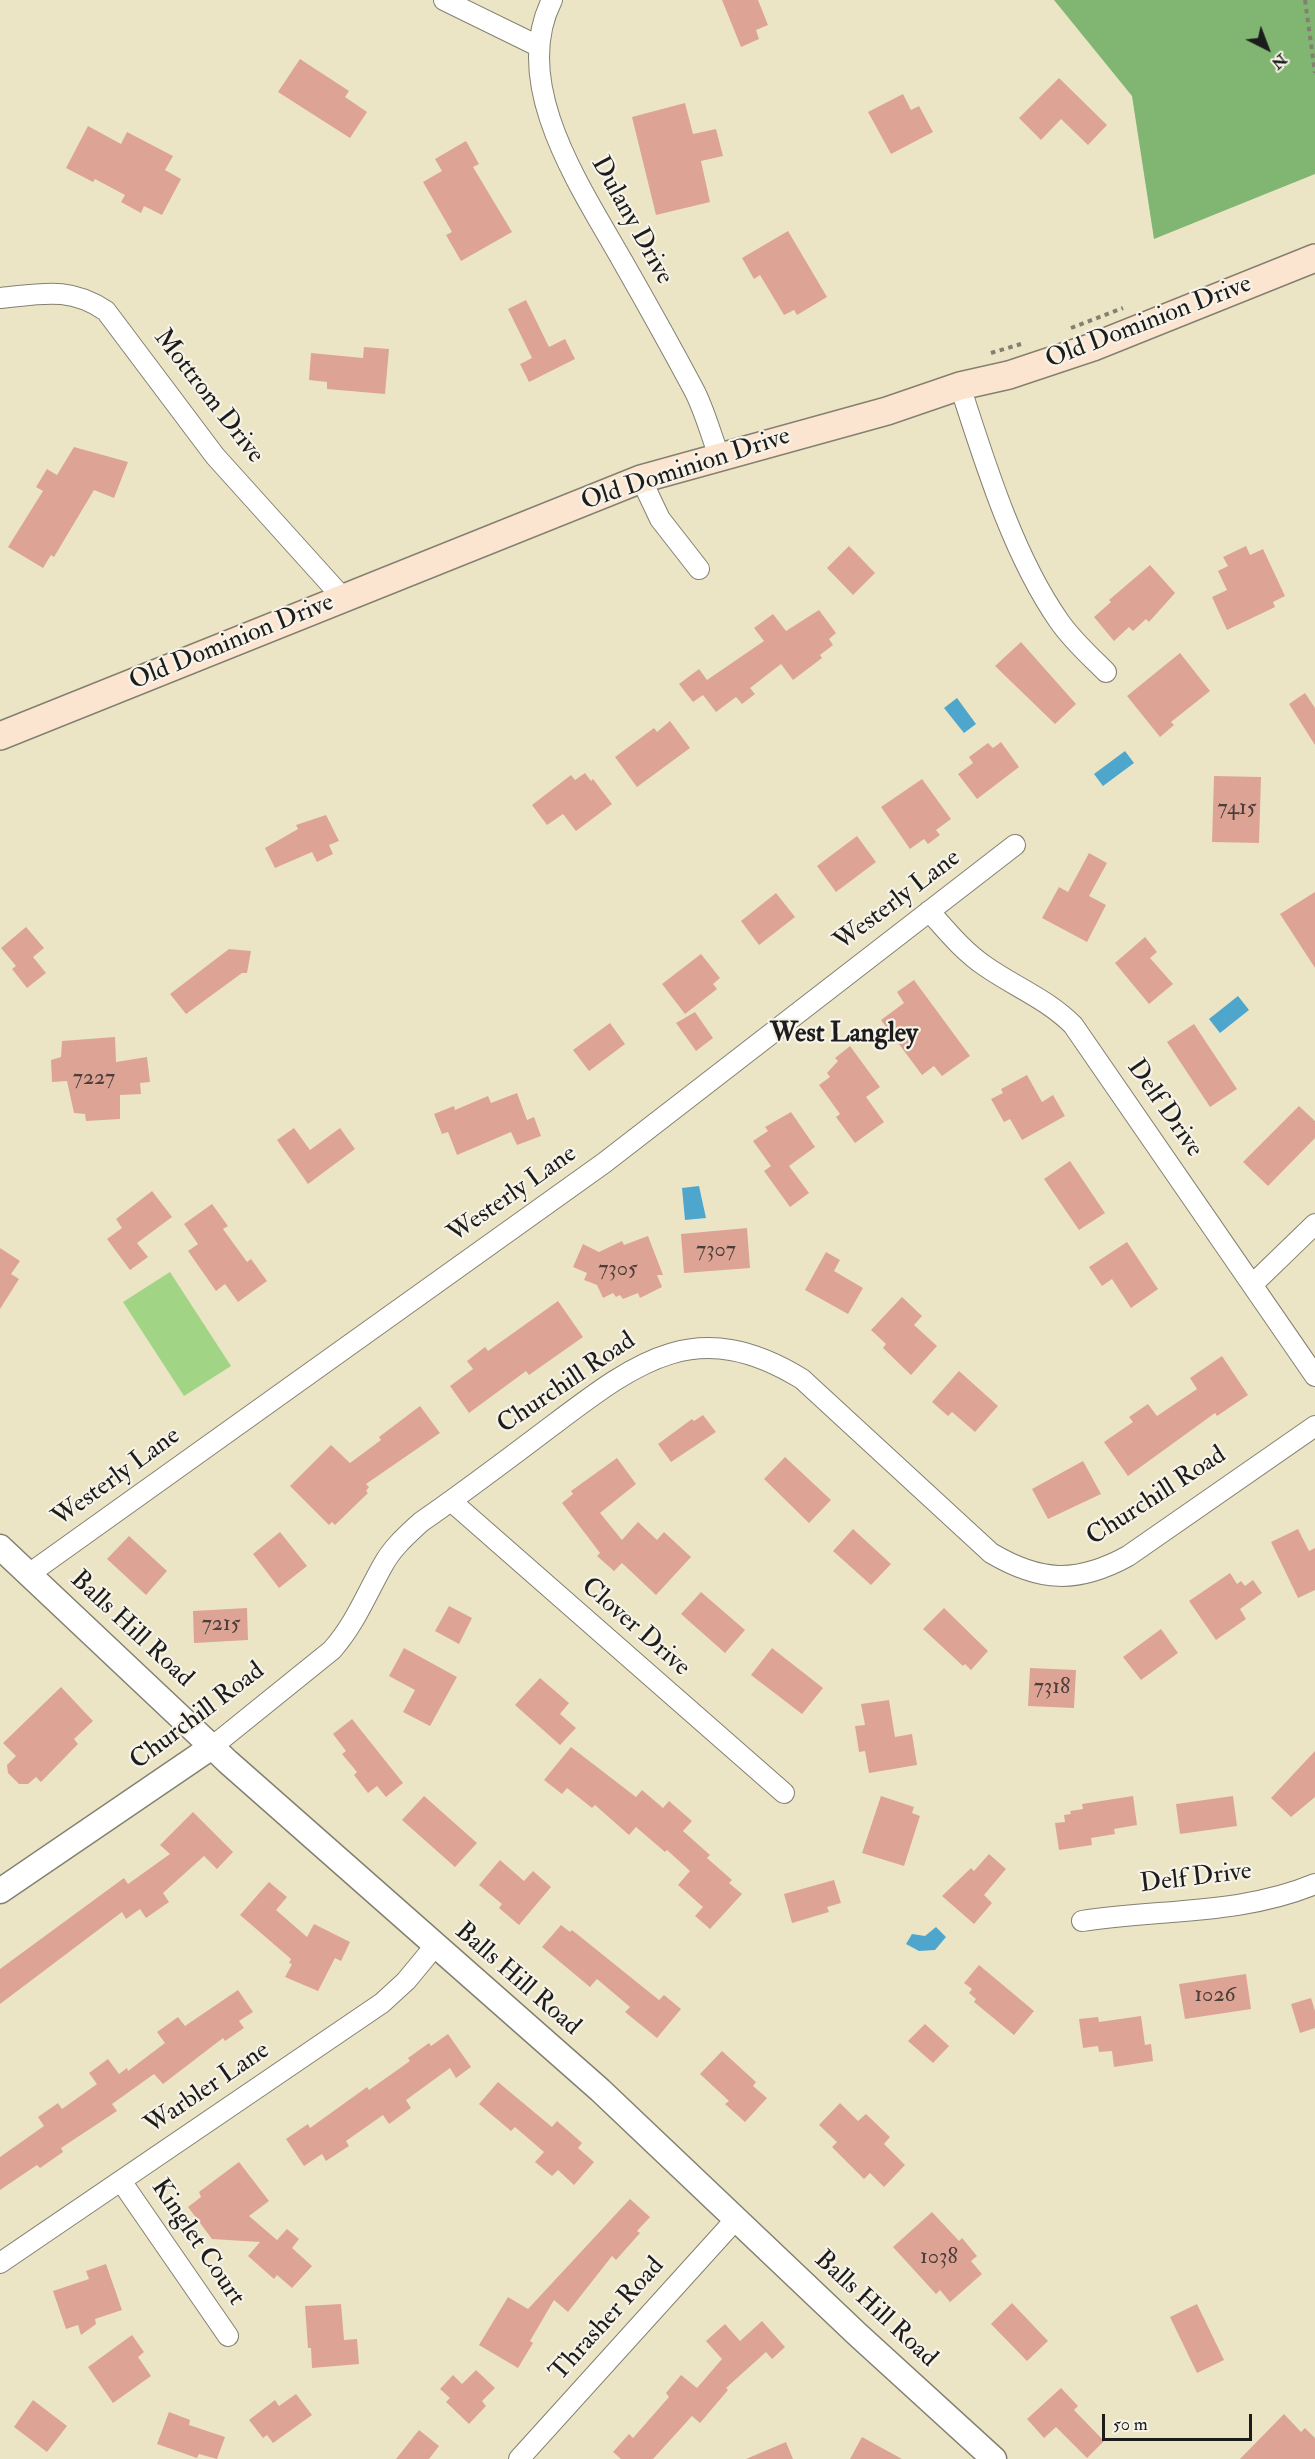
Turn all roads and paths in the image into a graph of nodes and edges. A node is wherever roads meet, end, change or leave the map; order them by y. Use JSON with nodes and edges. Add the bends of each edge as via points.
{"nodes":[{"id":1,"x":444,"y":0,"type":"edge"},
{"id":2,"x":552,"y":0,"type":"edge"},
{"id":3,"x":1305,"y":0,"type":"edge"},
{"id":4,"x":538,"y":46,"type":"junction"},
{"id":5,"x":1315,"y":73,"type":"edge"},
{"id":6,"x":1312,"y":260,"type":"edge"},
{"id":7,"x":0,"y":298,"type":"edge"},
{"id":8,"x":1129,"y":305,"type":"dead end"},
{"id":9,"x":1068,"y":329,"type":"dead end"},
{"id":10,"x":1031,"y":341,"type":"dead end"},
{"id":11,"x":985,"y":355,"type":"dead end"},
{"id":12,"x":960,"y":387,"type":"junction"},
{"id":13,"x":720,"y":458,"type":"junction"},
{"id":14,"x":641,"y":479,"type":"junction"},
{"id":15,"x":699,"y":569,"type":"dead end"},
{"id":16,"x":343,"y":598,"type":"junction"},
{"id":17,"x":1106,"y":672,"type":"dead end"},
{"id":18,"x":0,"y":736,"type":"edge"},
{"id":19,"x":1015,"y":845,"type":"dead end"},
{"id":20,"x":929,"y":912,"type":"junction"},
{"id":21,"x":1315,"y":1224,"type":"edge"},
{"id":22,"x":1253,"y":1284,"type":"junction"},
{"id":23,"x":1315,"y":1376,"type":"edge"},
{"id":24,"x":1315,"y":1426,"type":"edge"},
{"id":25,"x":451,"y":1501,"type":"junction"},
{"id":26,"x":0,"y":1546,"type":"edge"},
{"id":27,"x":30,"y":1574,"type":"junction"},
{"id":28,"x":213,"y":1746,"type":"junction"},
{"id":29,"x":784,"y":1794,"type":"dead end"},
{"id":30,"x":1315,"y":1884,"type":"edge"},
{"id":31,"x":0,"y":1891,"type":"edge"},
{"id":32,"x":1082,"y":1921,"type":"dead end"},
{"id":33,"x":435,"y":1946,"type":"junction"},
{"id":34,"x":121,"y":2181,"type":"junction"},
{"id":35,"x":737,"y":2218,"type":"junction"},
{"id":36,"x":0,"y":2263,"type":"edge"},
{"id":37,"x":228,"y":2336,"type":"dead end"},
{"id":38,"x":519,"y":2459,"type":"edge"},
{"id":39,"x":994,"y":2459,"type":"edge"}],
"edges":[{"from":1,"to":4,"type":"street"},
{"from":2,"to":4,"type":"street","name":"Dulany Drive"},
{"from":3,"to":5,"type":"path"},
{"from":4,"to":13,"type":"street","name":"Dulany Drive","via":[[541,81],[570,168],[695,393]]},
{"from":6,"to":12,"type":"main road","name":"Old Dominion Drive","via":[[1093,347]]},
{"from":7,"to":16,"type":"street","name":"Mottrom Drive","via":[[70,293],[106,311],[215,456]]},
{"from":8,"to":9,"type":"path"},
{"from":10,"to":11,"type":"path"},
{"from":12,"to":13,"type":"main road","name":"Old Dominion Drive"},
{"from":12,"to":17,"type":"street","via":[[989,476],[1038,588],[1060,623]]},
{"from":13,"to":14,"type":"main road","name":"Old Dominion Drive"},
{"from":14,"to":15,"type":"street","via":[[660,519]]},
{"from":14,"to":16,"type":"main road","name":"Old Dominion Drive"},
{"from":16,"to":18,"type":"main road","name":"Old Dominion Drive"},
{"from":19,"to":20,"type":"street","name":"Westerly Lane"},
{"from":20,"to":22,"type":"street","name":"Delf Drive","via":[[986,967],[1056,1008],[1073,1025]]},
{"from":20,"to":27,"type":"street","name":"Westerly Lane","via":[[604,1163]]},
{"from":21,"to":22,"type":"street"},
{"from":22,"to":23,"type":"street","name":"Delf Drive"},
{"from":24,"to":25,"type":"street","name":"Churchill Road","via":[[1113,1564],[1083,1575],[1044,1575],[1014,1567],[991,1553],[802,1379],[749,1353],[721,1348],[691,1349],[661,1355],[634,1367]]},
{"from":25,"to":28,"type":"street","name":"Churchill Road","via":[[400,1541],[384,1563],[349,1632],[332,1650]]},
{"from":25,"to":29,"type":"street","name":"Clover Drive"},
{"from":26,"to":27,"type":"street","name":"Balls Hill Road"},
{"from":27,"to":28,"type":"street","name":"Balls Hill Road"},
{"from":28,"to":31,"type":"street","name":"Churchill Road"},
{"from":28,"to":33,"type":"street","name":"Balls Hill Road"},
{"from":30,"to":32,"type":"street","name":"Delf Drive","via":[[1231,1906]]},
{"from":33,"to":34,"type":"street","name":"Warbler Lane","via":[[382,2003]]},
{"from":33,"to":35,"type":"street","name":"Balls Hill Road","via":[[600,2090]]},
{"from":34,"to":36,"type":"street","name":"Warbler Lane"},
{"from":34,"to":37,"type":"street","name":"Kinglet Court"},
{"from":35,"to":38,"type":"street","name":"Thrasher Road"},
{"from":35,"to":39,"type":"street","name":"Balls Hill Road"}]}
